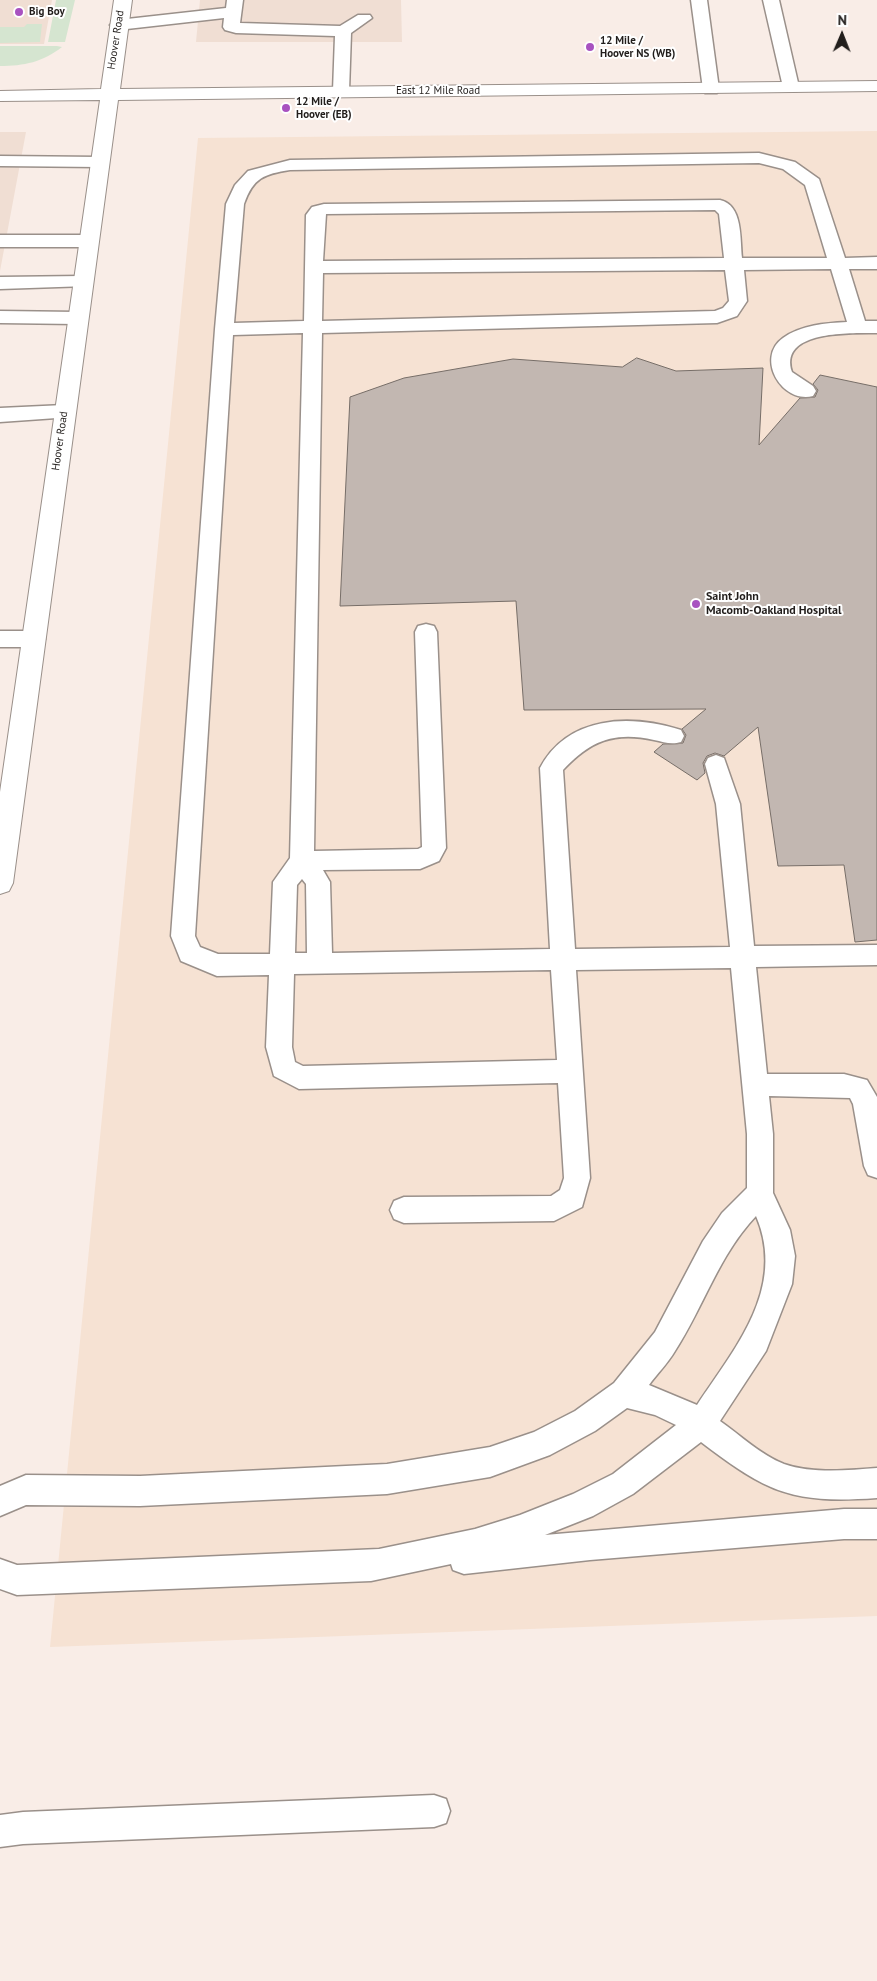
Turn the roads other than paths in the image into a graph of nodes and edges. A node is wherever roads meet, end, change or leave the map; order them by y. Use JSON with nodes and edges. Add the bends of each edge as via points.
{"nodes":[{"id":1,"x":122,"y":0,"type":"edge"},
{"id":2,"x":699,"y":0,"type":"edge"},
{"id":3,"x":771,"y":0,"type":"edge"},
{"id":4,"x":234,"y":6,"type":"edge"},
{"id":5,"x":364,"y":18,"type":"dead end"},
{"id":6,"x":118,"y":25,"type":"junction"},
{"id":7,"x":343,"y":30,"type":"junction"},
{"id":8,"x":877,"y":86,"type":"edge"},
{"id":9,"x":791,"y":87,"type":"junction"},
{"id":10,"x":711,"y":89,"type":"junction"},
{"id":11,"x":341,"y":91,"type":"junction"},
{"id":12,"x":108,"y":95,"type":"junction"},
{"id":13,"x":0,"y":96,"type":"edge"},
{"id":14,"x":0,"y":161,"type":"edge"},
{"id":15,"x":99,"y":162,"type":"junction"},
{"id":16,"x":0,"y":241,"type":"edge"},
{"id":17,"x":88,"y":242,"type":"junction"},
{"id":18,"x":736,"y":264,"type":"junction"},
{"id":19,"x":838,"y":264,"type":"junction"},
{"id":20,"x":877,"y":264,"type":"edge"},
{"id":21,"x":314,"y":267,"type":"junction"},
{"id":22,"x":82,"y":282,"type":"junction"},
{"id":23,"x":0,"y":283,"type":"edge"},
{"id":24,"x":0,"y":317,"type":"edge"},
{"id":25,"x":77,"y":318,"type":"junction"},
{"id":26,"x":313,"y":327,"type":"junction"},
{"id":27,"x":867,"y":327,"type":"edge"},
{"id":28,"x":224,"y":330,"type":"junction"},
{"id":29,"x":806,"y":391,"type":"dead end"},
{"id":30,"x":64,"y":412,"type":"junction"},
{"id":31,"x":0,"y":415,"type":"edge"},
{"id":32,"x":426,"y":632,"type":"dead end"},
{"id":33,"x":0,"y":639,"type":"edge"},
{"id":34,"x":34,"y":639,"type":"junction"},
{"id":35,"x":674,"y":736,"type":"dead end"},
{"id":36,"x":716,"y":764,"type":"dead end"},
{"id":37,"x":5,"y":811,"type":"edge"},
{"id":38,"x":302,"y":861,"type":"junction"},
{"id":39,"x":0,"y":883,"type":"edge"},
{"id":40,"x":877,"y":955,"type":"edge"},
{"id":41,"x":743,"y":956,"type":"junction"},
{"id":42,"x":563,"y":959,"type":"junction"},
{"id":43,"x":320,"y":963,"type":"junction"},
{"id":44,"x":282,"y":965,"type":"junction"},
{"id":45,"x":570,"y":1071,"type":"junction"},
{"id":46,"x":756,"y":1085,"type":"junction"},
{"id":47,"x":877,"y":1166,"type":"edge"},
{"id":48,"x":760,"y":1193,"type":"junction"},
{"id":49,"x":404,"y":1210,"type":"dead end"},
{"id":50,"x":624,"y":1393,"type":"junction"},
{"id":51,"x":702,"y":1424,"type":"junction"},
{"id":52,"x":877,"y":1483,"type":"edge"},
{"id":53,"x":0,"y":1501,"type":"edge"},
{"id":54,"x":877,"y":1524,"type":"edge"},
{"id":55,"x":371,"y":1566,"type":"junction"},
{"id":56,"x":0,"y":1574,"type":"edge"},
{"id":57,"x":434,"y":1811,"type":"dead end"},
{"id":58,"x":0,"y":1831,"type":"edge"}],
"edges":[{"from":1,"to":6,"type":"main road","name":"Hoover Road"},
{"from":2,"to":10,"type":"lane"},
{"from":3,"to":9,"type":"lane"},
{"from":4,"to":6,"type":"lane"},
{"from":4,"to":7,"type":"lane","via":[[231,27],[241,30]]},
{"from":5,"to":7,"type":"lane"},
{"from":6,"to":12,"type":"main road","name":"Hoover Road"},
{"from":7,"to":11,"type":"lane"},
{"from":8,"to":9,"type":"main road","name":"East 12 Mile Road"},
{"from":9,"to":10,"type":"main road","name":"East 12 Mile Road"},
{"from":10,"to":11,"type":"main road","name":"East 12 Mile Road"},
{"from":11,"to":12,"type":"main road","name":"East 12 Mile Road"},
{"from":12,"to":13,"type":"main road","name":"East 12 Mile Road"},
{"from":12,"to":15,"type":"main road","name":"Hoover Road"},
{"from":14,"to":15,"type":"lane"},
{"from":15,"to":17,"type":"main road","name":"Hoover Road"},
{"from":16,"to":17,"type":"lane"},
{"from":17,"to":22,"type":"main road","name":"Hoover Road"},
{"from":18,"to":19,"type":"lane"},
{"from":18,"to":21,"type":"lane"},
{"from":18,"to":21,"type":"lane","via":[[728,213],[720,205],[700,205],[324,209],[316,215]]},
{"from":18,"to":26,"type":"lane","via":[[738,301],[730,312],[717,317]]},
{"from":19,"to":20,"type":"lane"},
{"from":19,"to":27,"type":"lane"},
{"from":19,"to":28,"type":"lane","via":[[813,183],[798,169],[782,161],[759,158],[290,165],[252,175],[241,186],[235,204]]},
{"from":21,"to":26,"type":"lane"},
{"from":22,"to":23,"type":"lane"},
{"from":22,"to":25,"type":"main road","name":"Hoover Road"},
{"from":24,"to":25,"type":"lane"},
{"from":25,"to":30,"type":"main road","name":"Hoover Road"},
{"from":26,"to":28,"type":"lane"},
{"from":26,"to":38,"type":"lane"},
{"from":27,"to":29,"type":"lane","via":[[828,328],[789,342],[780,355],[780,370],[789,382]]},
{"from":28,"to":44,"type":"lane","via":[[183,936],[190,954],[217,965]]},
{"from":30,"to":31,"type":"lane"},
{"from":30,"to":34,"type":"main road","name":"Hoover Road"},
{"from":32,"to":38,"type":"lane","via":[[434,848],[420,859]]},
{"from":33,"to":34,"type":"lane"},
{"from":34,"to":37,"type":"main road","name":"Hoover Road"},
{"from":35,"to":42,"type":"lane","via":[[632,727],[600,730],[566,750],[551,768]]},
{"from":36,"to":41,"type":"lane","via":[[728,804]]},
{"from":37,"to":39,"type":"main road","name":"Hoover Road"},
{"from":38,"to":43,"type":"lane","via":[[318,882]]},
{"from":38,"to":44,"type":"lane","via":[[285,882]]},
{"from":40,"to":41,"type":"lane"},
{"from":41,"to":42,"type":"lane"},
{"from":41,"to":46,"type":"lane"},
{"from":42,"to":43,"type":"lane"},
{"from":42,"to":45,"type":"lane"},
{"from":43,"to":44,"type":"lane"},
{"from":44,"to":45,"type":"lane","via":[[279,1047],[283,1068],[299,1078]]},
{"from":45,"to":49,"type":"lane","via":[[577,1178],[572,1198],[554,1208]]},
{"from":46,"to":47,"type":"lane","via":[[844,1085],[858,1088],[866,1101]]},
{"from":46,"to":48,"type":"lane"},
{"from":48,"to":50,"type":"lane","via":[[732,1222],[713,1250],[665,1342]]},
{"from":48,"to":51,"type":"lane","via":[[776,1230],[781,1256],[778,1284],[756,1341]]},
{"from":50,"to":51,"type":"lane","via":[[648,1397]]},
{"from":50,"to":53,"type":"lane","via":[[585,1420],[540,1444],[490,1462],[387,1479],[140,1491],[26,1490]]},
{"from":51,"to":52,"type":"lane","via":[[743,1458],[786,1480],[841,1486]]},
{"from":51,"to":55,"type":"lane","via":[[623,1484],[582,1505],[475,1544]]},
{"from":54,"to":55,"type":"lane","via":[[815,1526]]},
{"from":55,"to":56,"type":"lane","via":[[17,1580]]},
{"from":57,"to":58,"type":"lane"}]}
